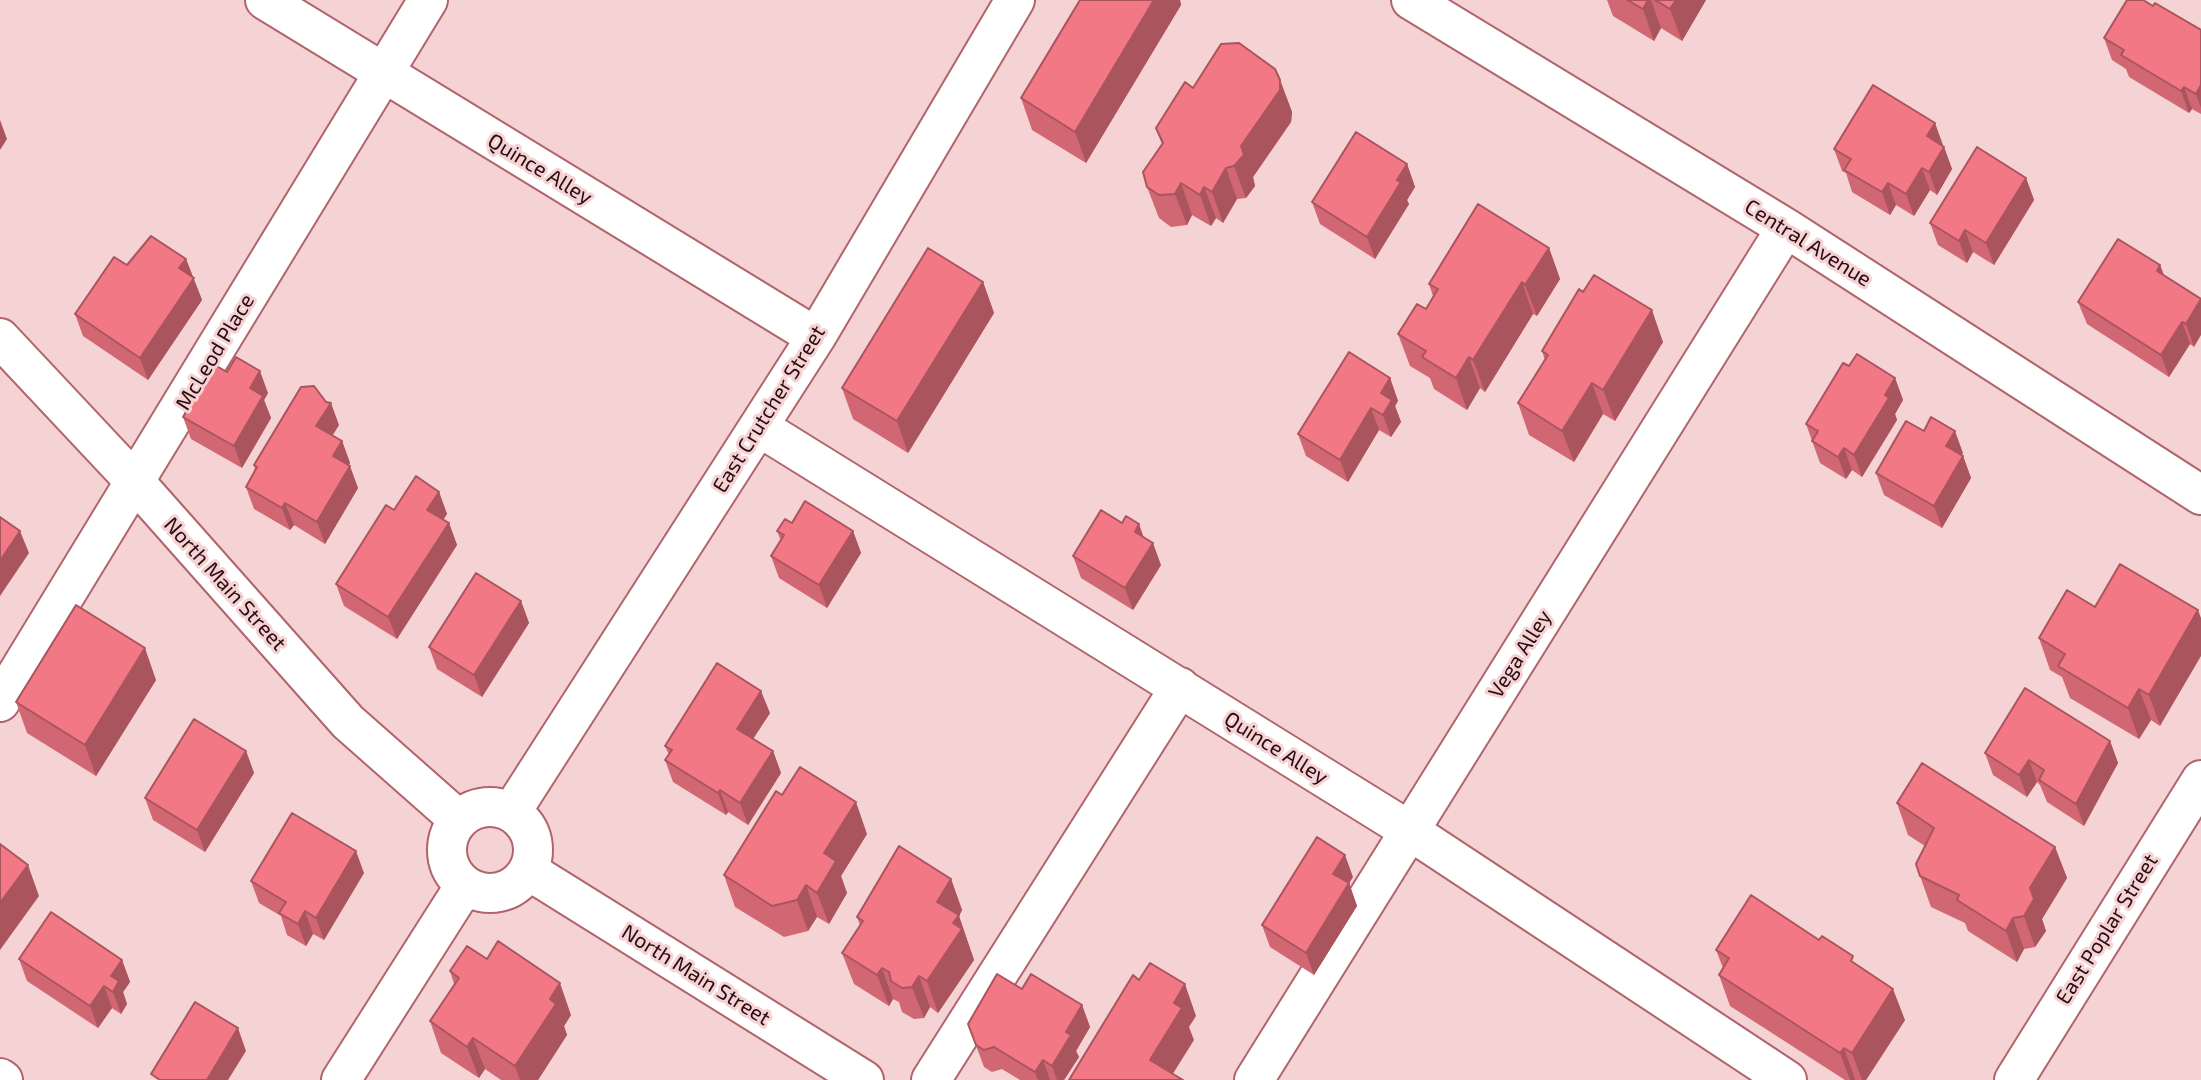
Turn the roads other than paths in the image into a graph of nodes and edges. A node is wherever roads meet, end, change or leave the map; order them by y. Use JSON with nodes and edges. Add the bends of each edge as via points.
{"nodes":[{"id":1,"x":265,"y":0,"type":"edge"},
{"id":2,"x":428,"y":0,"type":"edge"},
{"id":3,"x":1015,"y":0,"type":"edge"},
{"id":4,"x":1411,"y":0,"type":"edge"},
{"id":5,"x":383,"y":73,"type":"junction"},
{"id":6,"x":1786,"y":228,"type":"junction"},
{"id":7,"x":816,"y":337,"type":"junction"},
{"id":8,"x":0,"y":338,"type":"edge"},
{"id":9,"x":759,"y":427,"type":"junction"},
{"id":10,"x":136,"y":483,"type":"junction"},
{"id":11,"x":2201,"y":495,"type":"edge"},
{"id":12,"x":1180,"y":687,"type":"junction"},
{"id":13,"x":0,"y":702,"type":"edge"},
{"id":14,"x":2201,"y":780,"type":"edge"},
{"id":15,"x":512,"y":811,"type":"junction"},
{"id":16,"x":459,"y":820,"type":"junction"},
{"id":17,"x":1410,"y":831,"type":"junction"},
{"id":18,"x":529,"y":871,"type":"junction"},
{"id":19,"x":465,"y":885,"type":"junction"},
{"id":20,"x":341,"y":1080,"type":"edge"},
{"id":21,"x":864,"y":1080,"type":"edge"},
{"id":22,"x":931,"y":1080,"type":"edge"},
{"id":23,"x":1254,"y":1080,"type":"edge"},
{"id":24,"x":1787,"y":1080,"type":"edge"},
{"id":25,"x":2014,"y":1080,"type":"edge"}],
"edges":[{"from":1,"to":5,"type":"street","name":"Quince Alley"},
{"from":2,"to":5,"type":"street","name":"McLeod Place"},
{"from":3,"to":7,"type":"street","name":"East Crutcher Street"},
{"from":4,"to":6,"type":"street","name":"Central Avenue"},
{"from":5,"to":7,"type":"street","name":"Quince Alley"},
{"from":5,"to":10,"type":"street","name":"McLeod Place"},
{"from":6,"to":11,"type":"street","name":"Central Avenue"},
{"from":6,"to":17,"type":"street","name":"Vega Alley"},
{"from":7,"to":9,"type":"street","name":"East Crutcher Street"},
{"from":8,"to":10,"type":"street","name":"North Main Street"},
{"from":9,"to":12,"type":"street","name":"Quince Alley"},
{"from":9,"to":15,"type":"street","name":"East Crutcher Street"},
{"from":10,"to":13,"type":"street","name":"McLeod Place"},
{"from":10,"to":16,"type":"street","name":"North Main Street","via":[[348,722]]},
{"from":12,"to":17,"type":"street","name":"Quince Alley"},
{"from":12,"to":22,"type":"street"},
{"from":14,"to":25,"type":"street","name":"East Poplar Street"},
{"from":15,"to":16,"type":"street","via":[[484,806]]},
{"from":15,"to":18,"type":"street","via":[[530,831]]},
{"from":16,"to":19,"type":"street","via":[[451,832],[448,861]]},
{"from":17,"to":23,"type":"street","name":"Vega Alley"},
{"from":17,"to":24,"type":"street","name":"Quince Alley"},
{"from":18,"to":19,"type":"street","via":[[512,888],[500,892],[476,891]]},
{"from":18,"to":21,"type":"street","name":"North Main Street"},
{"from":19,"to":20,"type":"street"}]}
